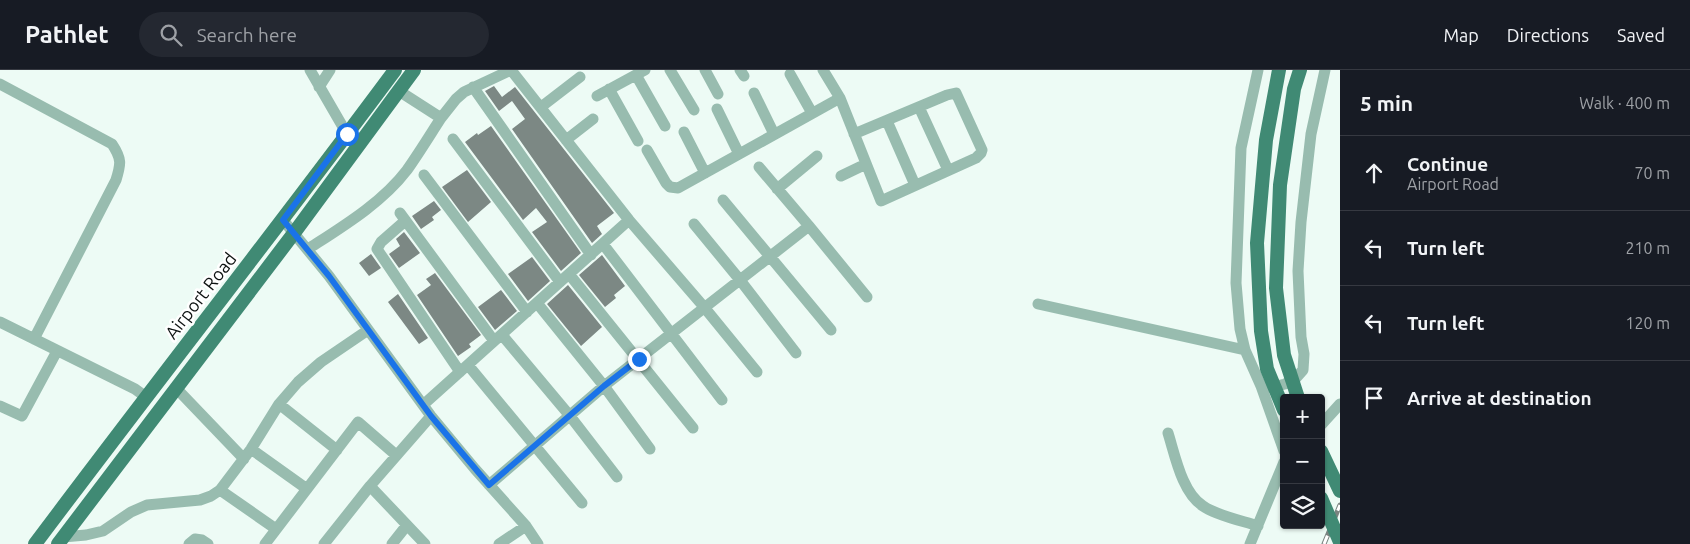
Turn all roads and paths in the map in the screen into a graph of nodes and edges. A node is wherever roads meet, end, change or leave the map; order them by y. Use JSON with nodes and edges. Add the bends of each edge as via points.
{"nodes":[{"id":1,"x":310,"y":70,"type":"edge"},
{"id":2,"x":330,"y":70,"type":"edge"},
{"id":3,"x":395,"y":70,"type":"edge"},
{"id":4,"x":414,"y":70,"type":"edge"},
{"id":5,"x":511,"y":70,"type":"edge"},
{"id":6,"x":670,"y":70,"type":"edge"},
{"id":7,"x":705,"y":70,"type":"edge"},
{"id":8,"x":823,"y":70,"type":"edge"},
{"id":9,"x":1258,"y":70,"type":"edge"},
{"id":10,"x":1279,"y":70,"type":"edge"},
{"id":11,"x":1300,"y":70,"type":"edge"},
{"id":12,"x":1325,"y":70,"type":"edge"},
{"id":13,"x":641,"y":72,"type":"edge"},
{"id":14,"x":790,"y":74,"type":"dead end"},
{"id":15,"x":580,"y":77,"type":"dead end"},
{"id":16,"x":0,"y":84,"type":"edge"},
{"id":17,"x":319,"y":87,"type":"junction"},
{"id":18,"x":473,"y":87,"type":"junction"},
{"id":19,"x":609,"y":89,"type":"junction"},
{"id":20,"x":399,"y":90,"type":"junction"},
{"id":21,"x":754,"y":93,"type":"dead end"},
{"id":22,"x":718,"y":94,"type":"dead end"},
{"id":23,"x":597,"y":96,"type":"dead end"},
{"id":24,"x":840,"y":98,"type":"junction"},
{"id":25,"x":540,"y":106,"type":"junction"},
{"id":26,"x":919,"y":107,"type":"junction"},
{"id":27,"x":717,"y":109,"type":"dead end"},
{"id":28,"x":694,"y":110,"type":"dead end"},
{"id":29,"x":812,"y":114,"type":"junction"},
{"id":30,"x":441,"y":118,"type":"junction"},
{"id":31,"x":593,"y":119,"type":"dead end"},
{"id":32,"x":887,"y":121,"type":"junction"},
{"id":33,"x":665,"y":126,"type":"dead end"},
{"id":34,"x":684,"y":132,"type":"dead end"},
{"id":35,"x":347,"y":134,"type":"junction"},
{"id":36,"x":774,"y":134,"type":"junction"},
{"id":37,"x":854,"y":134,"type":"junction"},
{"id":38,"x":453,"y":140,"type":"dead end"},
{"id":39,"x":566,"y":140,"type":"junction"},
{"id":40,"x":638,"y":141,"type":"dead end"},
{"id":41,"x":359,"y":145,"type":"junction"},
{"id":42,"x":647,"y":150,"type":"dead end"},
{"id":43,"x":739,"y":154,"type":"junction"},
{"id":44,"x":817,"y":156,"type":"dead end"},
{"id":45,"x":866,"y":164,"type":"junction"},
{"id":46,"x":758,"y":167,"type":"dead end"},
{"id":47,"x":948,"y":170,"type":"junction"},
{"id":48,"x":705,"y":173,"type":"junction"},
{"id":49,"x":424,"y":175,"type":"dead end"},
{"id":50,"x":841,"y":176,"type":"dead end"},
{"id":51,"x":916,"y":185,"type":"junction"},
{"id":52,"x":777,"y":189,"type":"junction"},
{"id":53,"x":723,"y":200,"type":"dead end"},
{"id":54,"x":283,"y":220,"type":"junction"},
{"id":55,"x":629,"y":220,"type":"junction"},
{"id":56,"x":694,"y":224,"type":"dead end"},
{"id":57,"x":809,"y":226,"type":"junction"},
{"id":58,"x":294,"y":233,"type":"junction"},
{"id":59,"x":603,"y":244,"type":"junction"},
{"id":60,"x":308,"y":250,"type":"junction"},
{"id":61,"x":591,"y":254,"type":"junction"},
{"id":62,"x":770,"y":256,"type":"junction"},
{"id":63,"x":565,"y":278,"type":"junction"},
{"id":64,"x":740,"y":280,"type":"junction"},
{"id":65,"x":867,"y":297,"type":"dead end"},
{"id":66,"x":537,"y":303,"type":"junction"},
{"id":67,"x":1038,"y":304,"type":"dead end"},
{"id":68,"x":704,"y":307,"type":"junction"},
{"id":69,"x":527,"y":312,"type":"junction"},
{"id":70,"x":0,"y":322,"type":"edge"},
{"id":71,"x":368,"y":330,"type":"junction"},
{"id":72,"x":831,"y":330,"type":"dead end"},
{"id":73,"x":671,"y":333,"type":"junction"},
{"id":74,"x":498,"y":338,"type":"junction"},
{"id":75,"x":34,"y":339,"type":"junction"},
{"id":76,"x":1245,"y":350,"type":"junction"},
{"id":77,"x":57,"y":351,"type":"junction"},
{"id":78,"x":796,"y":353,"type":"dead end"},
{"id":79,"x":639,"y":359,"type":"junction"},
{"id":80,"x":464,"y":368,"type":"junction"},
{"id":81,"x":757,"y":372,"type":"dead end"},
{"id":82,"x":604,"y":386,"type":"junction"},
{"id":83,"x":1261,"y":386,"type":"junction"},
{"id":84,"x":176,"y":388,"type":"junction"},
{"id":85,"x":1297,"y":394,"type":"edge"},
{"id":86,"x":146,"y":396,"type":"junction"},
{"id":87,"x":722,"y":400,"type":"dead end"},
{"id":88,"x":1280,"y":400,"type":"edge"},
{"id":89,"x":279,"y":404,"type":"junction"},
{"id":90,"x":1340,"y":404,"type":"edge"},
{"id":91,"x":423,"y":405,"type":"junction"},
{"id":92,"x":0,"y":406,"type":"edge"},
{"id":93,"x":431,"y":416,"type":"junction"},
{"id":94,"x":570,"y":416,"type":"junction"},
{"id":95,"x":1325,"y":421,"type":"edge"},
{"id":96,"x":693,"y":428,"type":"dead end"},
{"id":97,"x":1168,"y":433,"type":"dead end"},
{"id":98,"x":1280,"y":440,"type":"edge"},
{"id":99,"x":534,"y":446,"type":"junction"},
{"id":100,"x":650,"y":449,"type":"dead end"},
{"id":101,"x":336,"y":450,"type":"junction"},
{"id":102,"x":248,"y":454,"type":"junction"},
{"id":103,"x":396,"y":455,"type":"junction"},
{"id":104,"x":1325,"y":459,"type":"edge"},
{"id":105,"x":1280,"y":474,"type":"edge"},
{"id":106,"x":617,"y":477,"type":"dead end"},
{"id":107,"x":489,"y":485,"type":"junction"},
{"id":108,"x":370,"y":486,"type":"junction"},
{"id":109,"x":307,"y":489,"type":"junction"},
{"id":110,"x":220,"y":490,"type":"junction"},
{"id":111,"x":1340,"y":491,"type":"edge"},
{"id":112,"x":582,"y":503,"type":"dead end"},
{"id":113,"x":1325,"y":507,"type":"edge"},
{"id":114,"x":407,"y":525,"type":"junction"},
{"id":115,"x":526,"y":526,"type":"junction"},
{"id":116,"x":1258,"y":526,"type":"junction"},
{"id":117,"x":276,"y":529,"type":"junction"},
{"id":118,"x":61,"y":540,"type":"edge"},
{"id":119,"x":1340,"y":542,"type":"edge"},
{"id":120,"x":35,"y":544,"type":"edge"},
{"id":121,"x":189,"y":544,"type":"edge"},
{"id":122,"x":208,"y":544,"type":"edge"},
{"id":123,"x":265,"y":544,"type":"edge"},
{"id":124,"x":324,"y":544,"type":"edge"},
{"id":125,"x":392,"y":544,"type":"edge"},
{"id":126,"x":425,"y":544,"type":"edge"},
{"id":127,"x":499,"y":544,"type":"edge"},
{"id":128,"x":538,"y":544,"type":"edge"},
{"id":129,"x":1250,"y":544,"type":"edge"}],
"edges":[{"from":1,"to":17,"type":"street"},
{"from":2,"to":17,"type":"street"},
{"from":3,"to":35,"type":"main road","name":"Airport Road"},
{"from":4,"to":20,"type":"main road"},
{"from":5,"to":18,"type":"street"},
{"from":5,"to":25,"type":"street"},
{"from":6,"to":28,"type":"street"},
{"from":7,"to":22,"type":"street"},
{"from":8,"to":24,"type":"street"},
{"from":9,"to":76,"type":"street","via":[[1239,170],[1236,284]]},
{"from":10,"to":88,"type":"main road","bridge":true,"via":[[1266,140],[1258,243],[1261,331],[1267,369]]},
{"from":11,"to":85,"type":"main road","bridge":true,"via":[[1294,89],[1280,185],[1276,288],[1284,355]]},
{"from":12,"to":83,"type":"street","via":[[1311,134],[1301,222],[1298,271],[1303,370],[1285,384]]},
{"from":13,"to":19,"type":"street"},
{"from":13,"to":33,"type":"street"},
{"from":14,"to":29,"type":"street"},
{"from":15,"to":25,"type":"street"},
{"from":16,"to":75,"type":"street","via":[[112,144],[120,158],[116,180]]},
{"from":17,"to":35,"type":"street"},
{"from":18,"to":30,"type":"street","via":[[456,99]]},
{"from":18,"to":61,"type":"street"},
{"from":19,"to":23,"type":"street"},
{"from":19,"to":40,"type":"street"},
{"from":20,"to":30,"type":"street"},
{"from":20,"to":41,"type":"main road"},
{"from":21,"to":36,"type":"street"},
{"from":24,"to":29,"type":"street"},
{"from":24,"to":37,"type":"street"},
{"from":25,"to":39,"type":"street"},
{"from":26,"to":32,"type":"street"},
{"from":26,"to":47,"type":"street"},
{"from":26,"to":47,"type":"street","via":[[952,93],[958,95],[982,153]]},
{"from":27,"to":43,"type":"street"},
{"from":29,"to":36,"type":"street"},
{"from":30,"to":60,"type":"street","via":[[406,171],[384,194]]},
{"from":31,"to":39,"type":"street"},
{"from":32,"to":37,"type":"street"},
{"from":32,"to":51,"type":"street"},
{"from":34,"to":48,"type":"street"},
{"from":35,"to":41,"type":"street"},
{"from":35,"to":54,"type":"main road","name":"Airport Road"},
{"from":36,"to":43,"type":"street"},
{"from":37,"to":45,"type":"street"},
{"from":38,"to":63,"type":"street"},
{"from":39,"to":55,"type":"street"},
{"from":41,"to":58,"type":"main road"},
{"from":42,"to":48,"type":"street","via":[[670,187],[678,188]]},
{"from":43,"to":48,"type":"street"},
{"from":44,"to":52,"type":"street"},
{"from":45,"to":50,"type":"street"},
{"from":45,"to":51,"type":"street","via":[[881,201]]},
{"from":46,"to":52,"type":"street"},
{"from":47,"to":51,"type":"street"},
{"from":49,"to":69,"type":"street"},
{"from":52,"to":57,"type":"street"},
{"from":53,"to":62,"type":"street"},
{"from":54,"to":58,"type":"street"},
{"from":54,"to":86,"type":"main road","name":"Airport Road"},
{"from":55,"to":59,"type":"street"},
{"from":55,"to":68,"type":"street"},
{"from":56,"to":64,"type":"street"},
{"from":57,"to":62,"type":"street"},
{"from":57,"to":65,"type":"street"},
{"from":58,"to":60,"type":"street"},
{"from":58,"to":84,"type":"main road"},
{"from":59,"to":61,"type":"street"},
{"from":59,"to":73,"type":"street"},
{"from":60,"to":71,"type":"street"},
{"from":61,"to":63,"type":"street"},
{"from":62,"to":64,"type":"street"},
{"from":62,"to":72,"type":"street"},
{"from":63,"to":66,"type":"street"},
{"from":63,"to":79,"type":"street"},
{"from":64,"to":68,"type":"street"},
{"from":64,"to":78,"type":"street"},
{"from":66,"to":69,"type":"street"},
{"from":66,"to":82,"type":"street"},
{"from":67,"to":76,"type":"street"},
{"from":68,"to":73,"type":"street"},
{"from":68,"to":81,"type":"street"},
{"from":69,"to":74,"type":"street"},
{"from":70,"to":75,"type":"street"},
{"from":71,"to":89,"type":"street","via":[[321,362]]},
{"from":71,"to":91,"type":"street"},
{"from":73,"to":79,"type":"street"},
{"from":73,"to":87,"type":"street"},
{"from":74,"to":80,"type":"street"},
{"from":74,"to":80,"type":"street","via":[[403,217],[377,249]]},
{"from":74,"to":94,"type":"street"},
{"from":75,"to":77,"type":"street"},
{"from":76,"to":83,"type":"street"},
{"from":77,"to":86,"type":"street"},
{"from":77,"to":92,"type":"street","via":[[22,416]]},
{"from":79,"to":82,"type":"street"},
{"from":79,"to":96,"type":"street"},
{"from":80,"to":91,"type":"street"},
{"from":80,"to":99,"type":"street"},
{"from":82,"to":94,"type":"street"},
{"from":82,"to":100,"type":"street"},
{"from":83,"to":98,"type":"street"},
{"from":84,"to":102,"type":"street"},
{"from":84,"to":118,"type":"main road"},
{"from":86,"to":120,"type":"main road","name":"Airport Road"},
{"from":89,"to":101,"type":"street"},
{"from":89,"to":102,"type":"street"},
{"from":90,"to":95,"type":"street"},
{"from":91,"to":93,"type":"street"},
{"from":93,"to":103,"type":"street"},
{"from":93,"to":107,"type":"street"},
{"from":94,"to":99,"type":"street"},
{"from":94,"to":106,"type":"street"},
{"from":97,"to":116,"type":"street","via":[[1184,481],[1195,500],[1204,508]]},
{"from":99,"to":107,"type":"street"},
{"from":99,"to":112,"type":"street"},
{"from":101,"to":103,"type":"street","via":[[358,422]]},
{"from":101,"to":109,"type":"street"},
{"from":102,"to":109,"type":"street"},
{"from":102,"to":110,"type":"street"},
{"from":103,"to":108,"type":"street"},
{"from":104,"to":111,"type":"main road"},
{"from":105,"to":116,"type":"street"},
{"from":107,"to":115,"type":"street"},
{"from":108,"to":114,"type":"street"},
{"from":108,"to":124,"type":"street"},
{"from":109,"to":117,"type":"street"},
{"from":110,"to":117,"type":"street"},
{"from":110,"to":118,"type":"street","via":[[206,499],[147,505],[103,531]]},
{"from":113,"to":119,"type":"main road","bridge":true},
{"from":114,"to":125,"type":"street"},
{"from":114,"to":126,"type":"street"},
{"from":115,"to":127,"type":"street"},
{"from":115,"to":128,"type":"street"},
{"from":116,"to":129,"type":"street"},
{"from":117,"to":123,"type":"street"},
{"from":121,"to":122,"type":"street","via":[[195,539]]}]}
